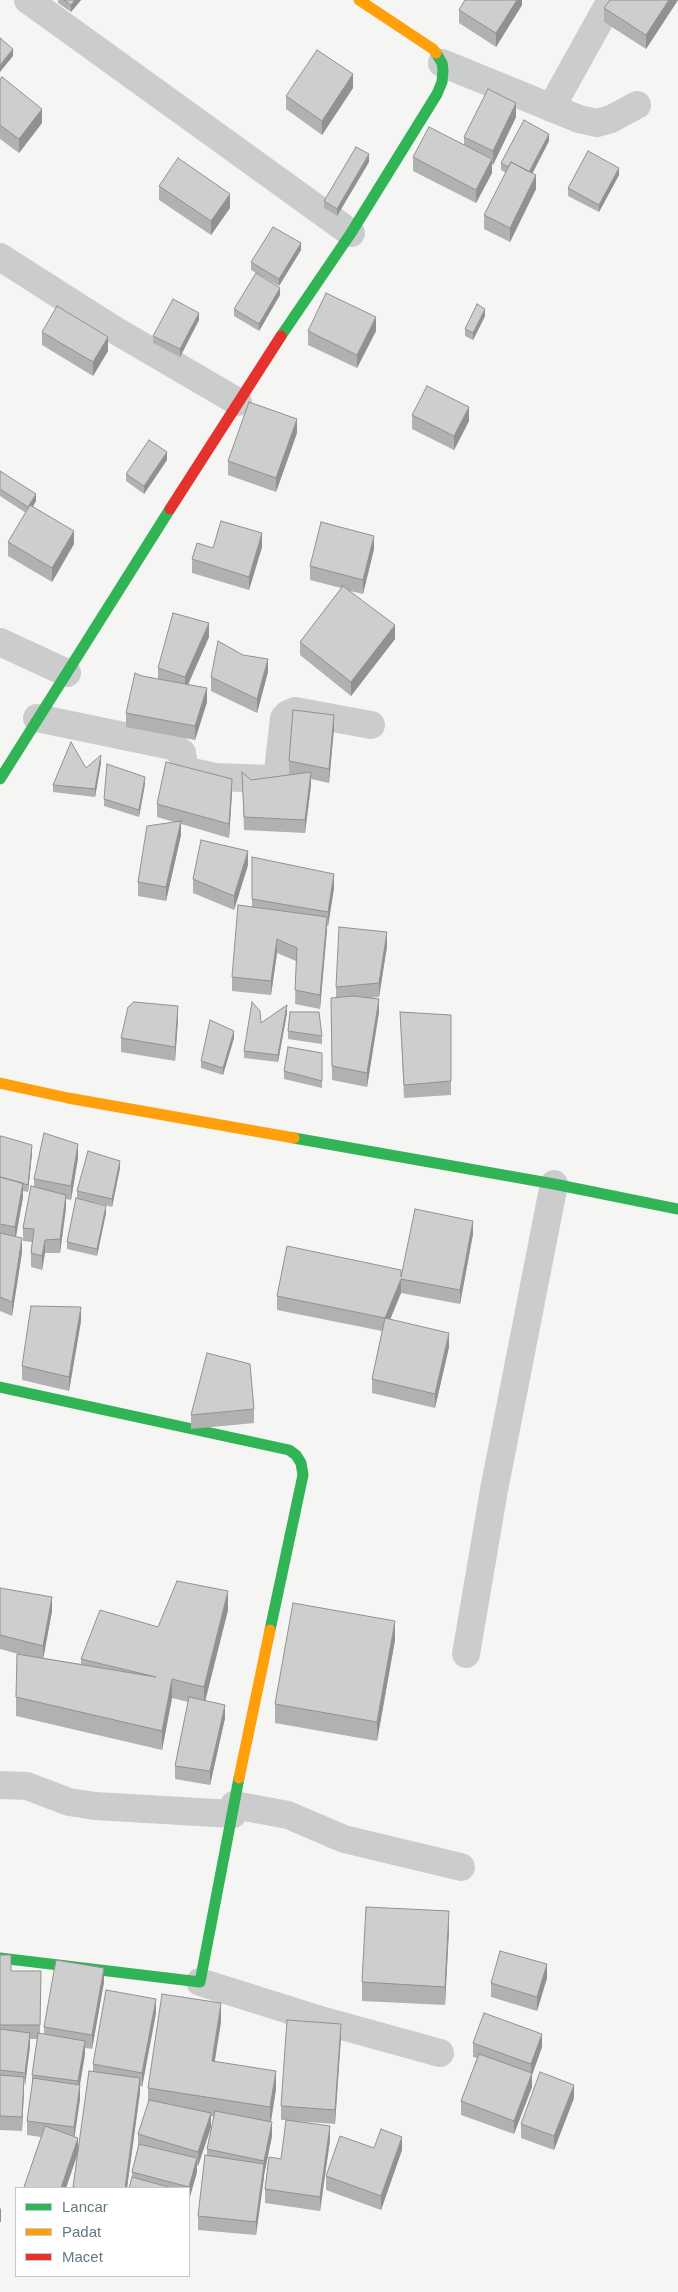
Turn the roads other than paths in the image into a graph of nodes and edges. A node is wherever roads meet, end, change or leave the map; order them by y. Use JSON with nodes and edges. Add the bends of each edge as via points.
{"nodes":[{"id":1,"x":28,"y":0,"type":"edge"},
{"id":2,"x":359,"y":0,"type":"edge"},
{"id":3,"x":611,"y":0,"type":"edge"},
{"id":4,"x":442,"y":63,"type":"junction"},
{"id":5,"x":637,"y":105,"type":"dead end"},
{"id":6,"x":550,"y":108,"type":"junction"},
{"id":7,"x":351,"y":233,"type":"junction"},
{"id":8,"x":0,"y":257,"type":"edge"},
{"id":9,"x":238,"y":402,"type":"junction"},
{"id":10,"x":0,"y":642,"type":"edge"},
{"id":11,"x":67,"y":673,"type":"junction"},
{"id":12,"x":37,"y":718,"type":"junction"},
{"id":13,"x":372,"y":725,"type":"dead end"},
{"id":14,"x":0,"y":779,"type":"edge"},
{"id":15,"x":0,"y":1083,"type":"edge"},
{"id":16,"x":554,"y":1184,"type":"junction"},
{"id":17,"x":678,"y":1210,"type":"edge"},
{"id":18,"x":0,"y":1387,"type":"edge"},
{"id":19,"x":466,"y":1654,"type":"dead end"},
{"id":20,"x":0,"y":1785,"type":"edge"},
{"id":21,"x":234,"y":1810,"type":"junction"},
{"id":22,"x":460,"y":1867,"type":"dead end"},
{"id":23,"x":0,"y":1958,"type":"edge"},
{"id":24,"x":200,"y":1982,"type":"junction"},
{"id":25,"x":440,"y":2053,"type":"dead end"}],
"edges":[{"from":1,"to":7,"type":"street"},
{"from":2,"to":4,"type":"street","via":[[433,49]]},
{"from":3,"to":6,"type":"street"},
{"from":4,"to":6,"type":"street"},
{"from":4,"to":7,"type":"street","via":[[442,82],[437,94]]},
{"from":5,"to":6,"type":"street","via":[[597,123]]},
{"from":7,"to":9,"type":"street"},
{"from":8,"to":9,"type":"street"},
{"from":9,"to":11,"type":"street"},
{"from":10,"to":11,"type":"street"},
{"from":11,"to":12,"type":"street"},
{"from":12,"to":13,"type":"street","via":[[172,746],[182,754],[184,764],[192,772],[216,777],[270,779],[278,771],[284,718],[288,714],[295,712]]},
{"from":12,"to":14,"type":"street"},
{"from":15,"to":16,"type":"street","via":[[68,1098]]},
{"from":16,"to":17,"type":"street"},
{"from":16,"to":19,"type":"street","via":[[494,1490]]},
{"from":18,"to":21,"type":"street","via":[[277,1447],[289,1450],[301,1462],[303,1475]]},
{"from":20,"to":21,"type":"street","via":[[27,1786],[69,1802],[95,1806]]},
{"from":21,"to":22,"type":"street","via":[[288,1815],[344,1839]]},
{"from":21,"to":24,"type":"street"},
{"from":23,"to":24,"type":"street"},
{"from":24,"to":25,"type":"street"}]}
